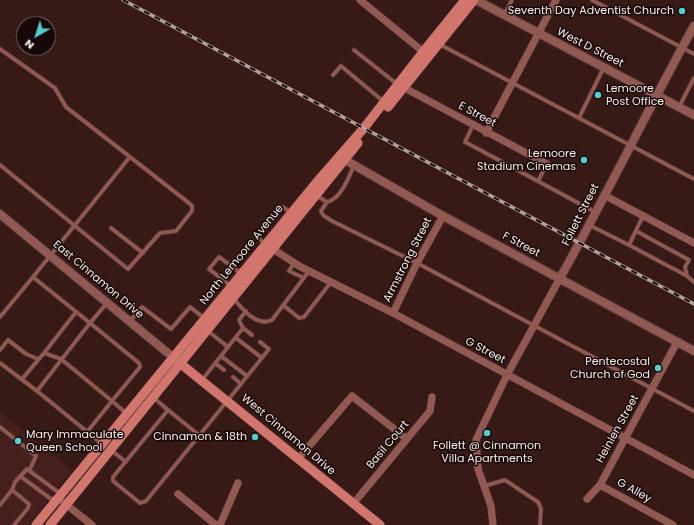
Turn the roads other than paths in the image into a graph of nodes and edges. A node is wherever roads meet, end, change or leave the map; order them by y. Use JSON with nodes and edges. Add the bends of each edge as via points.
{"nodes":[{"id":1,"x":360,"y":0,"type":"edge"},
{"id":2,"x":465,"y":0,"type":"edge"},
{"id":3,"x":475,"y":0,"type":"edge"},
{"id":4,"x":512,"y":0,"type":"edge"},
{"id":5,"x":556,"y":0,"type":"edge"},
{"id":6,"x":592,"y":0,"type":"edge"},
{"id":7,"x":504,"y":16,"type":"junction"},
{"id":8,"x":694,"y":26,"type":"edge"},
{"id":9,"x":538,"y":34,"type":"junction"},
{"id":10,"x":438,"y":43,"type":"junction"},
{"id":11,"x":682,"y":47,"type":"junction"},
{"id":12,"x":0,"y":49,"type":"edge"},
{"id":13,"x":354,"y":50,"type":"dead end"},
{"id":14,"x":425,"y":54,"type":"junction"},
{"id":15,"x":694,"y":54,"type":"edge"},
{"id":16,"x":604,"y":68,"type":"junction"},
{"id":17,"x":333,"y":76,"type":"dead end"},
{"id":18,"x":694,"y":78,"type":"edge"},
{"id":19,"x":512,"y":84,"type":"junction"},
{"id":20,"x":400,"y":86,"type":"junction"},
{"id":21,"x":656,"y":94,"type":"junction"},
{"id":22,"x":387,"y":103,"type":"junction"},
{"id":23,"x":679,"y":107,"type":"junction"},
{"id":24,"x":694,"y":115,"type":"edge"},
{"id":25,"x":579,"y":118,"type":"junction"},
{"id":26,"x":473,"y":125,"type":"junction"},
{"id":27,"x":486,"y":133,"type":"junction"},
{"id":28,"x":629,"y":146,"type":"junction"},
{"id":29,"x":129,"y":158,"type":"junction"},
{"id":30,"x":341,"y":158,"type":"junction"},
{"id":31,"x":547,"y":164,"type":"joint"},
{"id":32,"x":0,"y":165,"type":"edge"},
{"id":33,"x":354,"y":165,"type":"junction"},
{"id":34,"x":694,"y":179,"type":"edge"},
{"id":35,"x":538,"y":181,"type":"junction"},
{"id":36,"x":316,"y":194,"type":"junction"},
{"id":37,"x":604,"y":195,"type":"junction"},
{"id":38,"x":327,"y":202,"type":"junction"},
{"id":39,"x":595,"y":212,"type":"junction"},
{"id":40,"x":0,"y":214,"type":"edge"},
{"id":41,"x":294,"y":215,"type":"junction"},
{"id":42,"x":443,"y":216,"type":"junction"},
{"id":43,"x":643,"y":216,"type":"junction"},
{"id":44,"x":589,"y":224,"type":"junction"},
{"id":45,"x":74,"y":226,"type":"junction"},
{"id":46,"x":111,"y":228,"type":"dead end"},
{"id":47,"x":636,"y":231,"type":"junction"},
{"id":48,"x":694,"y":243,"type":"edge"},
{"id":49,"x":629,"y":245,"type":"junction"},
{"id":50,"x":269,"y":247,"type":"junction"},
{"id":51,"x":143,"y":252,"type":"junction"},
{"id":52,"x":51,"y":256,"type":"junction"},
{"id":53,"x":294,"y":263,"type":"junction"},
{"id":54,"x":417,"y":264,"type":"junction"},
{"id":55,"x":309,"y":271,"type":"junction"},
{"id":56,"x":687,"y":276,"type":"junction"},
{"id":57,"x":33,"y":277,"type":"junction"},
{"id":58,"x":245,"y":277,"type":"junction"},
{"id":59,"x":304,"y":278,"type":"junction"},
{"id":60,"x":560,"y":278,"type":"junction"},
{"id":61,"x":331,"y":282,"type":"junction"},
{"id":62,"x":694,"y":282,"type":"edge"},
{"id":63,"x":233,"y":293,"type":"junction"},
{"id":64,"x":107,"y":302,"type":"junction"},
{"id":65,"x":284,"y":305,"type":"junction"},
{"id":66,"x":246,"y":311,"type":"junction"},
{"id":67,"x":76,"y":312,"type":"junction"},
{"id":68,"x":393,"y":313,"type":"junction"},
{"id":69,"x":0,"y":317,"type":"edge"},
{"id":70,"x":130,"y":321,"type":"junction"},
{"id":71,"x":90,"y":324,"type":"junction"},
{"id":72,"x":209,"y":325,"type":"junction"},
{"id":73,"x":534,"y":326,"type":"junction"},
{"id":74,"x":243,"y":328,"type":"junction"},
{"id":75,"x":252,"y":335,"type":"dead end"},
{"id":76,"x":236,"y":338,"type":"junction"},
{"id":77,"x":260,"y":342,"type":"dead end"},
{"id":78,"x":677,"y":342,"type":"junction"},
{"id":79,"x":228,"y":347,"type":"junction"},
{"id":80,"x":0,"y":350,"type":"edge"},
{"id":81,"x":694,"y":351,"type":"edge"},
{"id":82,"x":44,"y":353,"type":"junction"},
{"id":83,"x":221,"y":356,"type":"junction"},
{"id":84,"x":174,"y":358,"type":"junction"},
{"id":85,"x":262,"y":358,"type":"junction"},
{"id":86,"x":38,"y":359,"type":"junction"},
{"id":87,"x":62,"y":359,"type":"junction"},
{"id":88,"x":0,"y":362,"type":"edge"},
{"id":89,"x":215,"y":363,"type":"junction"},
{"id":90,"x":181,"y":364,"type":"junction"},
{"id":91,"x":224,"y":370,"type":"dead end"},
{"id":92,"x":507,"y":375,"type":"junction"},
{"id":93,"x":247,"y":376,"type":"junction"},
{"id":94,"x":232,"y":377,"type":"dead end"},
{"id":95,"x":22,"y":379,"type":"junction"},
{"id":96,"x":201,"y":381,"type":"junction"},
{"id":97,"x":241,"y":384,"type":"junction"},
{"id":98,"x":653,"y":388,"type":"junction"},
{"id":99,"x":37,"y":391,"type":"junction"},
{"id":100,"x":432,"y":396,"type":"dead end"},
{"id":101,"x":154,"y":397,"type":"junction"},
{"id":102,"x":227,"y":400,"type":"junction"},
{"id":103,"x":112,"y":401,"type":"junction"},
{"id":104,"x":168,"y":410,"type":"junction"},
{"id":105,"x":694,"y":411,"type":"edge"},
{"id":106,"x":127,"y":413,"type":"junction"},
{"id":107,"x":0,"y":427,"type":"edge"},
{"id":108,"x":87,"y":432,"type":"junction"},
{"id":109,"x":200,"y":436,"type":"junction"},
{"id":110,"x":626,"y":437,"type":"junction"},
{"id":111,"x":407,"y":439,"type":"junction"},
{"id":112,"x":102,"y":444,"type":"junction"},
{"id":113,"x":111,"y":450,"type":"junction"},
{"id":114,"x":298,"y":459,"type":"junction"},
{"id":115,"x":126,"y":462,"type":"junction"},
{"id":116,"x":30,"y":470,"type":"junction"},
{"id":117,"x":694,"y":475,"type":"edge"},
{"id":118,"x":20,"y":476,"type":"junction"},
{"id":119,"x":238,"y":483,"type":"dead end"},
{"id":120,"x":600,"y":485,"type":"junction"},
{"id":121,"x":484,"y":486,"type":"junction"},
{"id":122,"x":12,"y":490,"type":"junction"},
{"id":123,"x":178,"y":494,"type":"dead end"},
{"id":124,"x":58,"y":498,"type":"junction"},
{"id":125,"x":587,"y":499,"type":"dead end"},
{"id":126,"x":67,"y":504,"type":"junction"},
{"id":127,"x":353,"y":504,"type":"junction"},
{"id":128,"x":0,"y":505,"type":"edge"},
{"id":129,"x":14,"y":525,"type":"edge"},
{"id":130,"x":36,"y":525,"type":"edge"},
{"id":131,"x":50,"y":525,"type":"edge"},
{"id":132,"x":92,"y":525,"type":"edge"},
{"id":133,"x":216,"y":525,"type":"edge"},
{"id":134,"x":220,"y":525,"type":"edge"},
{"id":135,"x":380,"y":525,"type":"edge"},
{"id":136,"x":493,"y":525,"type":"edge"},
{"id":137,"x":540,"y":525,"type":"edge"},
{"id":138,"x":673,"y":525,"type":"edge"}],
"edges":[{"from":1,"to":14,"type":"street"},
{"from":2,"to":14,"type":"main road","name":"North Lemoore Avenue"},
{"from":3,"to":7,"type":"street","name":"West D Street"},
{"from":3,"to":10,"type":"main road","name":"North Lemoore Avenue"},
{"from":4,"to":7,"type":"lane"},
{"from":5,"to":9,"type":"street"},
{"from":6,"to":11,"type":"lane"},
{"from":7,"to":9,"type":"street","name":"West D Street"},
{"from":8,"to":11,"type":"street","name":"Follett Street"},
{"from":9,"to":16,"type":"street","name":"West D Street"},
{"from":9,"to":19,"type":"street"},
{"from":10,"to":14,"type":"main road","name":"North Lemoore Avenue"},
{"from":10,"to":19,"type":"lane"},
{"from":11,"to":15,"type":"lane"},
{"from":11,"to":21,"type":"street","name":"Follett Street"},
{"from":12,"to":29,"type":"lane","via":[[55,88],[66,107]]},
{"from":13,"to":20,"type":"lane"},
{"from":14,"to":20,"type":"main road","name":"North Lemoore Avenue"},
{"from":16,"to":21,"type":"street","name":"West D Street"},
{"from":16,"to":25,"type":"lane"},
{"from":17,"to":22,"type":"lane","via":[[342,66]]},
{"from":18,"to":23,"type":"lane"},
{"from":19,"to":25,"type":"lane"},
{"from":19,"to":27,"type":"street"},
{"from":20,"to":22,"type":"main road","name":"North Lemoore Avenue"},
{"from":20,"to":26,"type":"street","name":"E Street"},
{"from":21,"to":23,"type":"street","name":"West D Street"},
{"from":21,"to":28,"type":"street","name":"Follett Street"},
{"from":22,"to":30,"type":"main road","name":"North Lemoore Avenue"},
{"from":23,"to":24,"type":"street","name":"West D Street"},
{"from":25,"to":28,"type":"lane"},
{"from":26,"to":27,"type":"street","name":"E Street"},
{"from":26,"to":35,"type":"lane","via":[[465,142]]},
{"from":27,"to":31,"type":"street","name":"E Street"},
{"from":28,"to":34,"type":"lane"},
{"from":28,"to":37,"type":"street","name":"Follett Street"},
{"from":29,"to":45,"type":"lane"},
{"from":29,"to":51,"type":"lane","via":[[189,203],[193,209],[176,231],[160,233]]},
{"from":30,"to":33,"type":"street","name":"F Street"},
{"from":30,"to":36,"type":"main road","name":"North Lemoore Avenue"},
{"from":30,"to":41,"type":"main road","name":"North Lemoore Avenue"},
{"from":31,"to":35,"type":"lane"},
{"from":32,"to":45,"type":"lane"},
{"from":33,"to":38,"type":"lane","via":[[337,196]]},
{"from":33,"to":42,"type":"street","name":"F Street"},
{"from":35,"to":39,"type":"lane"},
{"from":36,"to":38,"type":"lane"},
{"from":36,"to":41,"type":"main road","name":"North Lemoore Avenue"},
{"from":37,"to":39,"type":"street","name":"Follett Street"},
{"from":37,"to":43,"type":"street"},
{"from":38,"to":54,"type":"lane","via":[[321,211],[323,215]]},
{"from":39,"to":44,"type":"street","name":"Follett Street"},
{"from":40,"to":52,"type":"street","name":"East Cinnamon Drive"},
{"from":41,"to":50,"type":"main road","name":"North Lemoore Avenue"},
{"from":41,"to":50,"type":"lane","via":[[282,207],[257,237]]},
{"from":42,"to":54,"type":"street","name":"Armstrong Street"},
{"from":42,"to":60,"type":"street","name":"F Street"},
{"from":43,"to":47,"type":"lane"},
{"from":43,"to":48,"type":"street"},
{"from":44,"to":49,"type":"lane"},
{"from":44,"to":60,"type":"street","name":"Follett Street"},
{"from":45,"to":51,"type":"lane","via":[[128,269]]},
{"from":45,"to":52,"type":"lane"},
{"from":46,"to":51,"type":"lane"},
{"from":47,"to":49,"type":"lane"},
{"from":47,"to":56,"type":"lane","via":[[690,260],[685,267]]},
{"from":49,"to":56,"type":"lane"},
{"from":50,"to":53,"type":"street","name":"G Street"},
{"from":50,"to":58,"type":"main road","name":"North Lemoore Avenue"},
{"from":52,"to":57,"type":"lane"},
{"from":52,"to":64,"type":"street","name":"East Cinnamon Drive"},
{"from":53,"to":55,"type":"street","name":"G Street"},
{"from":53,"to":59,"type":"lane","via":[[289,271]]},
{"from":54,"to":68,"type":"street","name":"Armstrong Street"},
{"from":54,"to":73,"type":"lane"},
{"from":55,"to":59,"type":"lane"},
{"from":55,"to":61,"type":"street","name":"G Street"},
{"from":56,"to":62,"type":"lane"},
{"from":57,"to":67,"type":"lane"},
{"from":57,"to":69,"type":"lane"},
{"from":58,"to":63,"type":"main road","name":"North Lemoore Avenue"},
{"from":58,"to":63,"type":"lane","via":[[218,257],[209,269]]},
{"from":59,"to":65,"type":"lane"},
{"from":60,"to":73,"type":"street","name":"Follett Street"},
{"from":60,"to":78,"type":"street","name":"F Street"},
{"from":61,"to":65,"type":"lane","via":[[304,317],[299,318]]},
{"from":61,"to":68,"type":"street","name":"G Street"},
{"from":63,"to":66,"type":"lane"},
{"from":63,"to":72,"type":"main road","name":"North Lemoore Avenue"},
{"from":64,"to":70,"type":"street","name":"East Cinnamon Drive"},
{"from":64,"to":71,"type":"lane"},
{"from":65,"to":66,"type":"lane","via":[[272,320],[266,323],[259,322]]},
{"from":66,"to":74,"type":"lane","via":[[239,320]]},
{"from":67,"to":71,"type":"lane"},
{"from":67,"to":82,"type":"lane"},
{"from":68,"to":92,"type":"street","name":"G Street"},
{"from":70,"to":72,"type":"lane","via":[[142,307],[171,329],[190,307]]},
{"from":70,"to":84,"type":"street","name":"East Cinnamon Drive"},
{"from":71,"to":87,"type":"lane"},
{"from":71,"to":103,"type":"lane","via":[[140,367]]},
{"from":72,"to":79,"type":"lane"},
{"from":72,"to":84,"type":"main road","name":"North Lemoore Avenue"},
{"from":72,"to":90,"type":"main road","name":"North Lemoore Avenue"},
{"from":73,"to":92,"type":"street","name":"Follett Street"},
{"from":73,"to":98,"type":"lane"},
{"from":74,"to":75,"type":"lane"},
{"from":74,"to":76,"type":"lane"},
{"from":76,"to":79,"type":"lane"},
{"from":76,"to":85,"type":"lane"},
{"from":77,"to":85,"type":"lane","via":[[269,349]]},
{"from":78,"to":81,"type":"street","name":"F Street"},
{"from":78,"to":98,"type":"street","name":"Heinlen Street"},
{"from":79,"to":83,"type":"lane"},
{"from":80,"to":86,"type":"lane","via":[[8,340],[26,354]]},
{"from":82,"to":86,"type":"lane"},
{"from":82,"to":87,"type":"lane"},
{"from":83,"to":89,"type":"lane"},
{"from":83,"to":93,"type":"lane"},
{"from":84,"to":90,"type":"street","name":"East Cinnamon Drive"},
{"from":84,"to":106,"type":"main road","name":"North Lemoore Avenue"},
{"from":85,"to":93,"type":"lane"},
{"from":86,"to":95,"type":"lane"},
{"from":87,"to":99,"type":"lane"},
{"from":87,"to":103,"type":"lane"},
{"from":88,"to":95,"type":"lane"},
{"from":89,"to":91,"type":"lane"},
{"from":89,"to":96,"type":"lane"},
{"from":90,"to":96,"type":"main road","name":"West Cinnamon Drive"},
{"from":90,"to":101,"type":"main road","name":"North Lemoore Avenue"},
{"from":92,"to":110,"type":"street","name":"G Street"},
{"from":92,"to":121,"type":"street","name":"Follett Street","via":[[476,440],[478,470]]},
{"from":93,"to":97,"type":"lane"},
{"from":94,"to":97,"type":"lane"},
{"from":95,"to":99,"type":"lane"},
{"from":96,"to":102,"type":"main road","name":"West Cinnamon Drive"},
{"from":97,"to":102,"type":"lane"},
{"from":98,"to":105,"type":"lane"},
{"from":98,"to":110,"type":"street","name":"Heinlen Street"},
{"from":99,"to":108,"type":"lane"},
{"from":100,"to":111,"type":"street","name":"Basil Court","via":[[430,411]]},
{"from":101,"to":104,"type":"lane"},
{"from":101,"to":113,"type":"main road","name":"North Lemoore Avenue"},
{"from":102,"to":109,"type":"lane"},
{"from":102,"to":114,"type":"main road","name":"West Cinnamon Drive"},
{"from":103,"to":106,"type":"lane"},
{"from":103,"to":108,"type":"lane"},
{"from":104,"to":109,"type":"lane"},
{"from":104,"to":115,"type":"lane"},
{"from":106,"to":112,"type":"main road","name":"North Lemoore Avenue"},
{"from":107,"to":116,"type":"lane","via":[[36,456]]},
{"from":108,"to":112,"type":"lane"},
{"from":109,"to":115,"type":"lane","via":[[146,501],[140,503],[113,481],[113,477]]},
{"from":110,"to":117,"type":"street","name":"G Street"},
{"from":110,"to":120,"type":"street","name":"Heinlen Street"},
{"from":111,"to":114,"type":"street","via":[[352,396]]},
{"from":111,"to":127,"type":"street","name":"Basil Court"},
{"from":112,"to":124,"type":"main road","name":"North Lemoore Avenue"},
{"from":113,"to":115,"type":"lane"},
{"from":113,"to":126,"type":"main road","name":"North Lemoore Avenue"},
{"from":114,"to":127,"type":"main road","name":"West Cinnamon Drive"},
{"from":116,"to":118,"type":"lane","via":[[25,469]]},
{"from":116,"to":124,"type":"lane","via":[[58,492]]},
{"from":118,"to":122,"type":"lane"},
{"from":118,"to":124,"type":"lane","via":[[51,499]]},
{"from":119,"to":134,"type":"street"},
{"from":120,"to":125,"type":"street","name":"G Alley"},
{"from":120,"to":138,"type":"street","name":"G Alley"},
{"from":121,"to":136,"type":"street","name":"Follett Street","via":[[491,506]]},
{"from":121,"to":137,"type":"lane","via":[[505,480],[538,502],[541,510]]},
{"from":122,"to":128,"type":"lane"},
{"from":122,"to":129,"type":"lane","via":[[29,504]]},
{"from":123,"to":133,"type":"street"},
{"from":124,"to":126,"type":"street"},
{"from":124,"to":130,"type":"main road","name":"North Lemoore Avenue"},
{"from":126,"to":131,"type":"main road","name":"North Lemoore Avenue"},
{"from":126,"to":132,"type":"street"},
{"from":127,"to":135,"type":"main road","name":"West Cinnamon Drive"}]}
